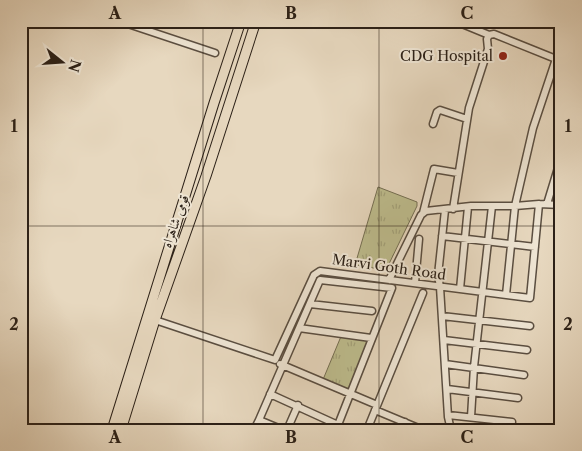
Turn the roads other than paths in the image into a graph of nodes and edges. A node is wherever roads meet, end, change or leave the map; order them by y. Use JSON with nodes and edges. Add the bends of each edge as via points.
{"nodes":[{"id":1,"x":119,"y":21,"type":"edge"},
{"id":2,"x":241,"y":21,"type":"edge"},
{"id":3,"x":256,"y":21,"type":"edge"},
{"id":4,"x":455,"y":21,"type":"edge"},
{"id":5,"x":141,"y":25,"type":"edge"},
{"id":6,"x":489,"y":35,"type":"junction"},
{"id":7,"x":215,"y":53,"type":"dead end"},
{"id":8,"x":558,"y":60,"type":"edge"},
{"id":9,"x":467,"y":119,"type":"junction"},
{"id":10,"x":433,"y":124,"type":"dead end"},
{"id":11,"x":561,"y":158,"type":"edge"},
{"id":12,"x":458,"y":173,"type":"junction"},
{"id":13,"x":540,"y":204,"type":"junction"},
{"id":14,"x":547,"y":204,"type":"junction"},
{"id":15,"x":561,"y":205,"type":"edge"},
{"id":16,"x":492,"y":206,"type":"junction"},
{"id":17,"x":515,"y":206,"type":"junction"},
{"id":18,"x":468,"y":207,"type":"junction"},
{"id":19,"x":453,"y":209,"type":"junction"},
{"id":20,"x":445,"y":210,"type":"junction"},
{"id":21,"x":423,"y":213,"type":"junction"},
{"id":22,"x":442,"y":236,"type":"junction"},
{"id":23,"x":419,"y":239,"type":"dead end"},
{"id":24,"x":465,"y":239,"type":"junction"},
{"id":25,"x":489,"y":240,"type":"junction"},
{"id":26,"x":512,"y":244,"type":"junction"},
{"id":27,"x":535,"y":247,"type":"junction"},
{"id":28,"x":389,"y":280,"type":"junction"},
{"id":29,"x":415,"y":283,"type":"junction"},
{"id":30,"x":440,"y":287,"type":"junction"},
{"id":31,"x":460,"y":289,"type":"junction"},
{"id":32,"x":483,"y":292,"type":"junction"},
{"id":33,"x":423,"y":293,"type":"dead end"},
{"id":34,"x":506,"y":295,"type":"junction"},
{"id":35,"x":310,"y":304,"type":"junction"},
{"id":36,"x":372,"y":311,"type":"dead end"},
{"id":37,"x":442,"y":316,"type":"junction"},
{"id":38,"x":155,"y":320,"type":"junction"},
{"id":39,"x":480,"y":320,"type":"junction"},
{"id":40,"x":530,"y":326,"type":"dead end"},
{"id":41,"x":299,"y":328,"type":"junction"},
{"id":42,"x":371,"y":338,"type":"junction"},
{"id":43,"x":444,"y":340,"type":"junction"},
{"id":44,"x":478,"y":344,"type":"junction"},
{"id":45,"x":527,"y":350,"type":"dead end"},
{"id":46,"x":275,"y":360,"type":"junction"},
{"id":47,"x":445,"y":364,"type":"junction"},
{"id":48,"x":282,"y":365,"type":"junction"},
{"id":49,"x":474,"y":368,"type":"junction"},
{"id":50,"x":524,"y":375,"type":"dead end"},
{"id":51,"x":447,"y":388,"type":"junction"},
{"id":52,"x":472,"y":392,"type":"junction"},
{"id":53,"x":270,"y":394,"type":"junction"},
{"id":54,"x":350,"y":394,"type":"junction"},
{"id":55,"x":518,"y":398,"type":"dead end"},
{"id":56,"x":298,"y":405,"type":"junction"},
{"id":57,"x":376,"y":408,"type":"junction"},
{"id":58,"x":448,"y":415,"type":"junction"},
{"id":59,"x":471,"y":418,"type":"junction"},
{"id":60,"x":259,"y":420,"type":"junction"},
{"id":61,"x":405,"y":422,"type":"junction"},
{"id":62,"x":512,"y":422,"type":"dead end"},
{"id":63,"x":337,"y":427,"type":"edge"},
{"id":64,"x":112,"y":430,"type":"edge"},
{"id":65,"x":121,"y":430,"type":"edge"},
{"id":66,"x":254,"y":430,"type":"edge"},
{"id":67,"x":283,"y":430,"type":"edge"},
{"id":68,"x":287,"y":430,"type":"edge"},
{"id":69,"x":367,"y":430,"type":"edge"},
{"id":70,"x":402,"y":430,"type":"edge"},
{"id":71,"x":423,"y":430,"type":"edge"},
{"id":72,"x":451,"y":430,"type":"edge"}],
"edges":[{"from":1,"to":5,"type":"street"},
{"from":2,"to":64,"type":"highway","name":"قومی شاہراہ"},
{"from":3,"to":38,"type":"highway","name":"قومی شاہراہ"},
{"from":4,"to":6,"type":"street"},
{"from":5,"to":7,"type":"street"},
{"from":6,"to":8,"type":"street","via":[[494,34]]},
{"from":6,"to":9,"type":"street","via":[[488,49]]},
{"from":8,"to":17,"type":"street","via":[[533,128]]},
{"from":9,"to":10,"type":"street","via":[[440,110]]},
{"from":9,"to":12,"type":"street"},
{"from":11,"to":14,"type":"street"},
{"from":12,"to":19,"type":"street"},
{"from":12,"to":21,"type":"street","via":[[434,169]]},
{"from":13,"to":14,"type":"street"},
{"from":13,"to":17,"type":"street"},
{"from":13,"to":27,"type":"street"},
{"from":14,"to":15,"type":"street"},
{"from":16,"to":17,"type":"street"},
{"from":16,"to":18,"type":"street"},
{"from":16,"to":25,"type":"street"},
{"from":17,"to":26,"type":"street"},
{"from":18,"to":19,"type":"street"},
{"from":18,"to":24,"type":"street"},
{"from":19,"to":20,"type":"street"},
{"from":20,"to":21,"type":"street"},
{"from":20,"to":22,"type":"street"},
{"from":21,"to":28,"type":"street"},
{"from":22,"to":24,"type":"street"},
{"from":22,"to":30,"type":"street"},
{"from":23,"to":29,"type":"street"},
{"from":24,"to":25,"type":"street"},
{"from":24,"to":31,"type":"street"},
{"from":25,"to":26,"type":"street"},
{"from":25,"to":32,"type":"street"},
{"from":26,"to":27,"type":"street"},
{"from":26,"to":34,"type":"street"},
{"from":27,"to":34,"type":"street","name":"Marvi Goth Road","via":[[530,298]]},
{"from":28,"to":29,"type":"street","name":"Marvi Goth Road"},
{"from":28,"to":46,"type":"street","name":"Marvi Goth Road","via":[[324,270],[316,273]]},
{"from":29,"to":30,"type":"street","name":"Marvi Goth Road"},
{"from":30,"to":31,"type":"street","name":"Marvi Goth Road"},
{"from":30,"to":37,"type":"street"},
{"from":31,"to":32,"type":"street","name":"Marvi Goth Road"},
{"from":32,"to":34,"type":"street","name":"Marvi Goth Road"},
{"from":32,"to":39,"type":"street"},
{"from":33,"to":57,"type":"street"},
{"from":35,"to":36,"type":"street"},
{"from":35,"to":41,"type":"street"},
{"from":35,"to":42,"type":"street","via":[[322,279],[392,288]]},
{"from":37,"to":39,"type":"street"},
{"from":37,"to":43,"type":"street"},
{"from":38,"to":46,"type":"street"},
{"from":38,"to":65,"type":"highway","name":"قومی شاہراہ"},
{"from":39,"to":40,"type":"street"},
{"from":39,"to":44,"type":"street"},
{"from":41,"to":42,"type":"street"},
{"from":41,"to":48,"type":"street"},
{"from":42,"to":54,"type":"street"},
{"from":43,"to":44,"type":"street"},
{"from":43,"to":47,"type":"street"},
{"from":44,"to":45,"type":"street"},
{"from":44,"to":49,"type":"street"},
{"from":46,"to":48,"type":"street"},
{"from":47,"to":49,"type":"street"},
{"from":47,"to":51,"type":"street"},
{"from":48,"to":53,"type":"street"},
{"from":48,"to":54,"type":"street"},
{"from":49,"to":50,"type":"street"},
{"from":49,"to":52,"type":"street"},
{"from":51,"to":52,"type":"street"},
{"from":51,"to":58,"type":"street"},
{"from":52,"to":55,"type":"street"},
{"from":52,"to":59,"type":"street"},
{"from":53,"to":56,"type":"street"},
{"from":53,"to":60,"type":"street"},
{"from":54,"to":57,"type":"street"},
{"from":54,"to":63,"type":"street"},
{"from":56,"to":63,"type":"street"},
{"from":56,"to":68,"type":"street"},
{"from":57,"to":61,"type":"street"},
{"from":57,"to":69,"type":"street"},
{"from":58,"to":59,"type":"street"},
{"from":58,"to":72,"type":"street"},
{"from":59,"to":62,"type":"street"},
{"from":60,"to":66,"type":"street"},
{"from":60,"to":67,"type":"street"},
{"from":61,"to":70,"type":"street"},
{"from":61,"to":71,"type":"street"}]}
